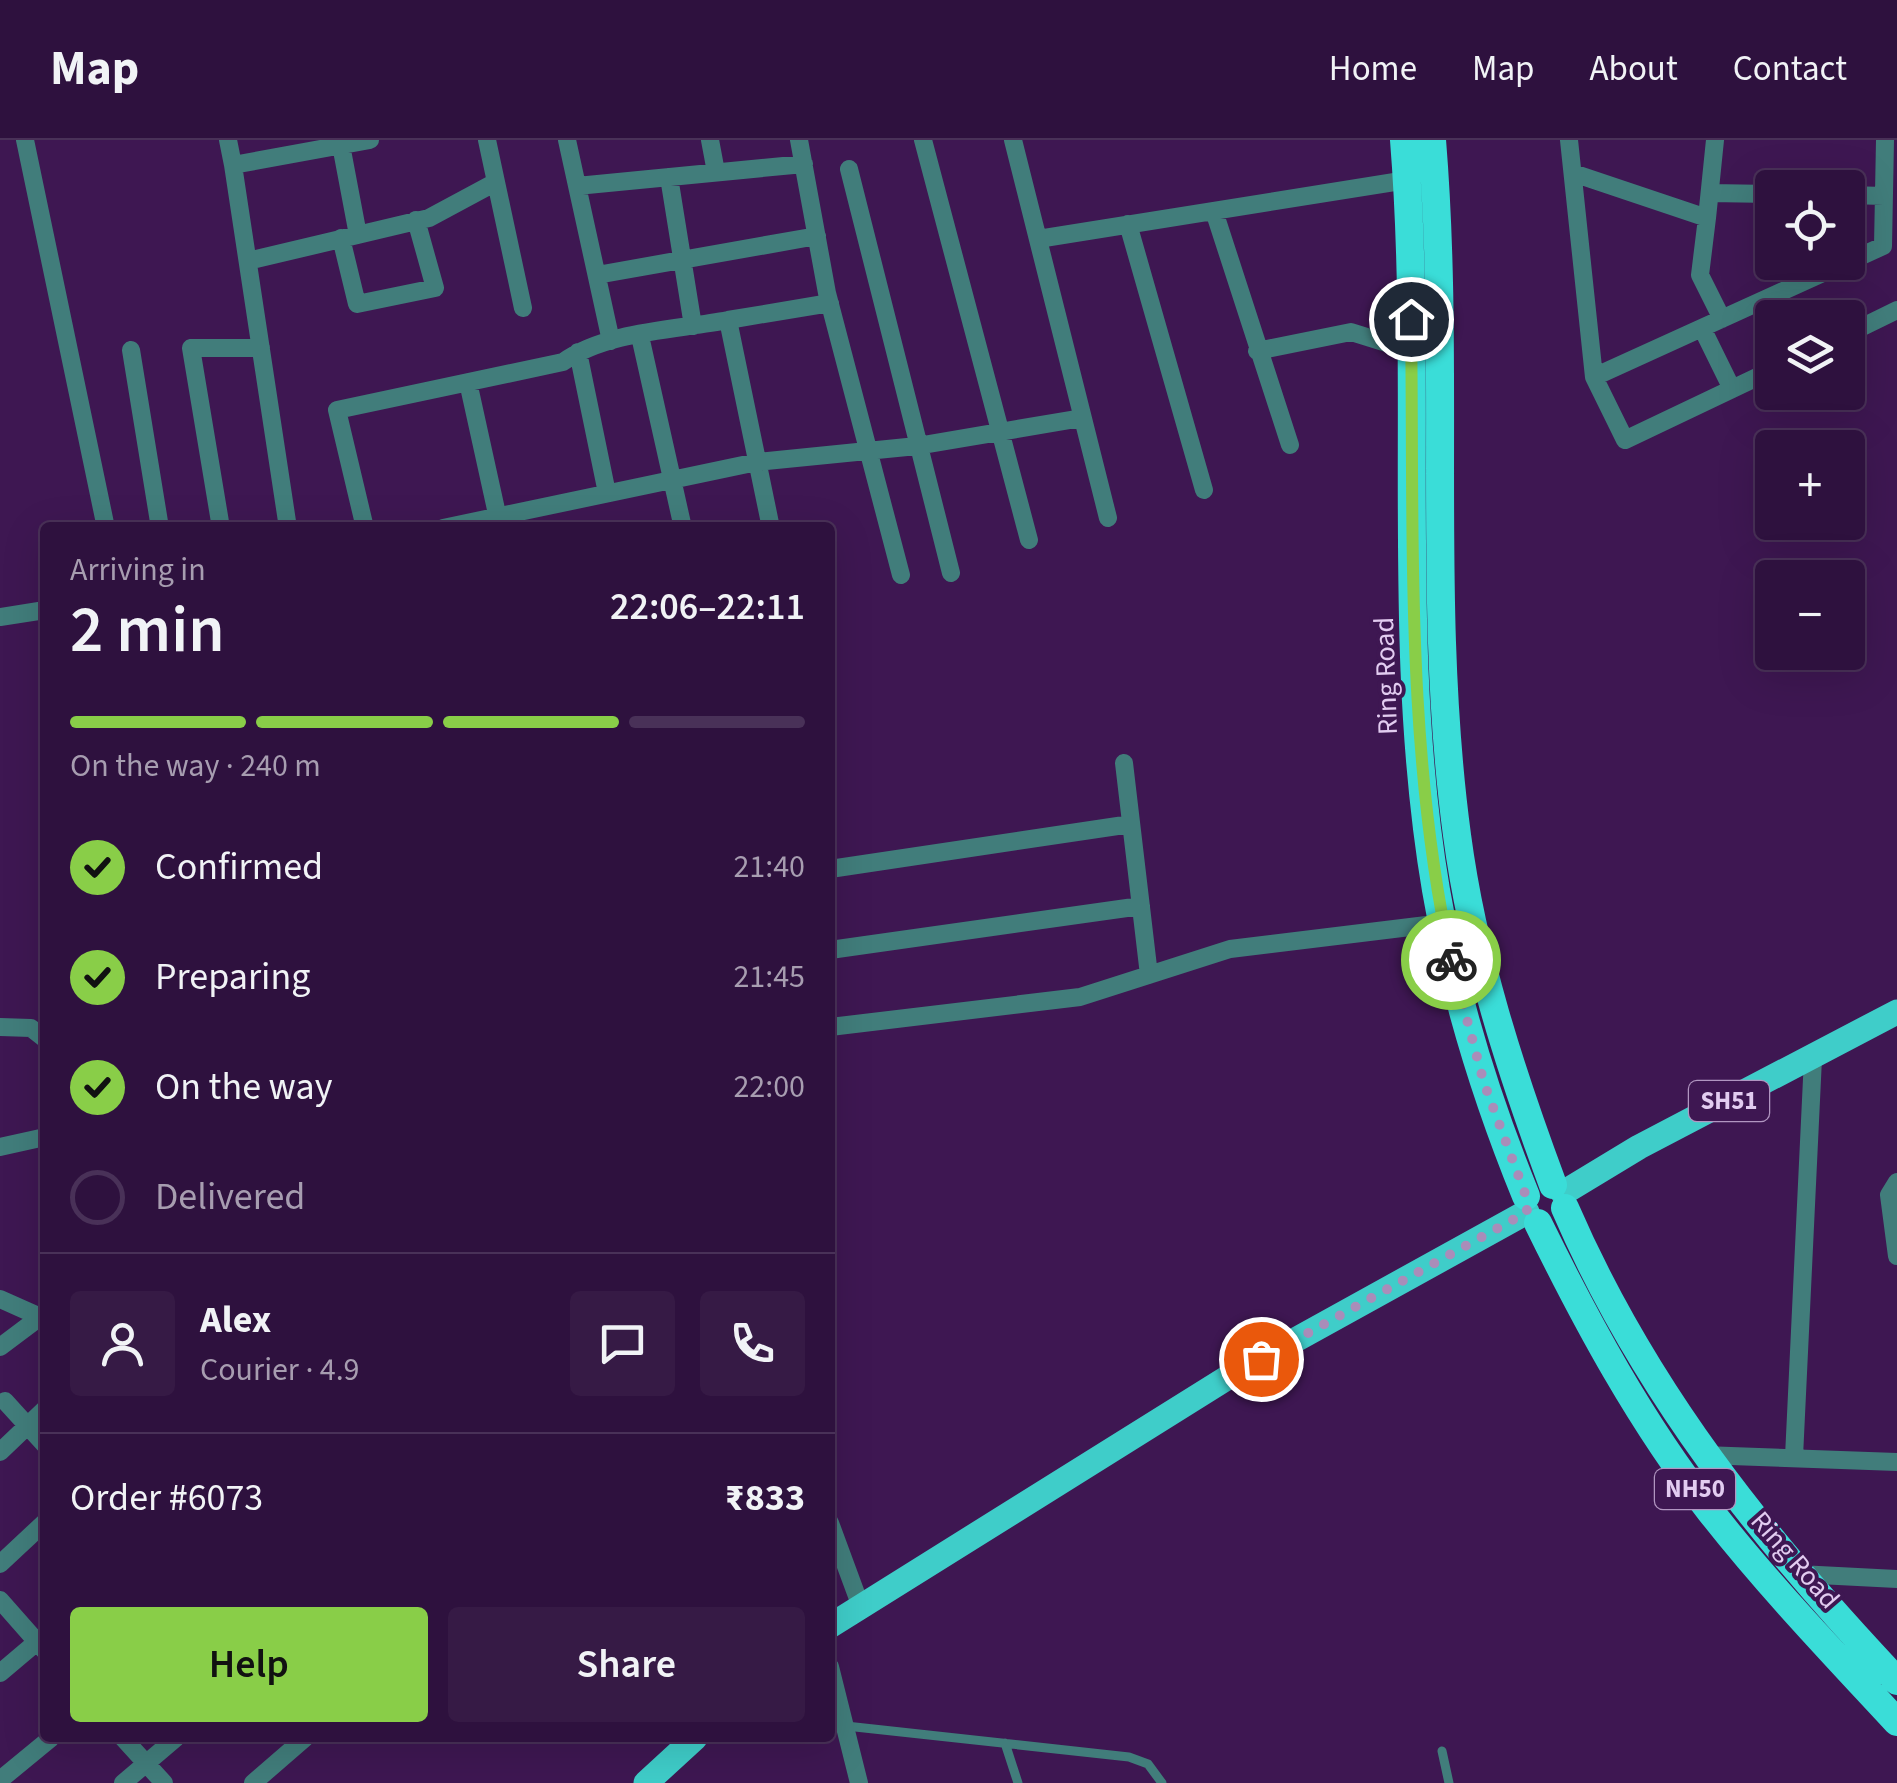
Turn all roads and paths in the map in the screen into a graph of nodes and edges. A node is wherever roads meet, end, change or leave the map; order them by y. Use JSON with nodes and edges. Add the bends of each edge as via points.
{"nodes":[{"id":1,"x":24,"y":140,"type":"edge"},
{"id":2,"x":228,"y":140,"type":"edge"},
{"id":3,"x":370,"y":140,"type":"edge"},
{"id":4,"x":487,"y":140,"type":"edge"},
{"id":5,"x":568,"y":140,"type":"edge"},
{"id":6,"x":710,"y":140,"type":"edge"},
{"id":7,"x":799,"y":140,"type":"edge"},
{"id":8,"x":923,"y":140,"type":"edge"},
{"id":9,"x":1013,"y":140,"type":"edge"},
{"id":10,"x":1404,"y":140,"type":"edge"},
{"id":11,"x":1432,"y":140,"type":"edge"},
{"id":12,"x":1569,"y":140,"type":"edge"},
{"id":13,"x":1715,"y":140,"type":"edge"},
{"id":14,"x":1885,"y":140,"type":"edge"},
{"id":15,"x":321,"y":144,"type":"edge"},
{"id":16,"x":341,"y":145,"type":"junction"},
{"id":17,"x":233,"y":164,"type":"junction"},
{"id":18,"x":804,"y":164,"type":"junction"},
{"id":19,"x":1891,"y":165,"type":"edge"},
{"id":20,"x":849,"y":168,"type":"dead end"},
{"id":21,"x":716,"y":172,"type":"junction"},
{"id":22,"x":1572,"y":172,"type":"junction"},
{"id":23,"x":669,"y":177,"type":"junction"},
{"id":24,"x":1407,"y":180,"type":"junction"},
{"id":25,"x":496,"y":182,"type":"junction"},
{"id":26,"x":577,"y":186,"type":"junction"},
{"id":27,"x":1710,"y":193,"type":"junction"},
{"id":28,"x":1755,"y":194,"type":"edge"},
{"id":29,"x":1865,"y":195,"type":"edge"},
{"id":30,"x":1884,"y":196,"type":"junction"},
{"id":31,"x":1214,"y":211,"type":"junction"},
{"id":32,"x":1707,"y":218,"type":"junction"},
{"id":33,"x":416,"y":220,"type":"junction"},
{"id":34,"x":1128,"y":224,"type":"junction"},
{"id":35,"x":349,"y":236,"type":"junction"},
{"id":36,"x":817,"y":236,"type":"junction"},
{"id":37,"x":1038,"y":238,"type":"junction"},
{"id":38,"x":1865,"y":254,"type":"edge"},
{"id":39,"x":682,"y":258,"type":"junction"},
{"id":40,"x":248,"y":261,"type":"junction"},
{"id":41,"x":596,"y":276,"type":"junction"},
{"id":42,"x":1808,"y":280,"type":"edge"},
{"id":43,"x":830,"y":303,"type":"junction"},
{"id":44,"x":522,"y":308,"type":"dead end"},
{"id":45,"x":1897,"y":310,"type":"edge"},
{"id":46,"x":1722,"y":319,"type":"junction"},
{"id":47,"x":728,"y":320,"type":"junction"},
{"id":48,"x":693,"y":326,"type":"junction"},
{"id":49,"x":1865,"y":326,"type":"edge"},
{"id":50,"x":1702,"y":328,"type":"junction"},
{"id":51,"x":640,"y":336,"type":"junction"},
{"id":52,"x":611,"y":342,"type":"junction"},
{"id":53,"x":261,"y":348,"type":"junction"},
{"id":54,"x":131,"y":350,"type":"dead end"},
{"id":55,"x":1257,"y":351,"type":"junction"},
{"id":56,"x":1412,"y":351,"type":"junction"},
{"id":57,"x":578,"y":352,"type":"junction"},
{"id":58,"x":1594,"y":377,"type":"junction"},
{"id":59,"x":1755,"y":378,"type":"edge"},
{"id":60,"x":468,"y":382,"type":"junction"},
{"id":61,"x":1732,"y":389,"type":"junction"},
{"id":62,"x":1082,"y":418,"type":"junction"},
{"id":63,"x":1000,"y":432,"type":"junction"},
{"id":64,"x":917,"y":446,"type":"junction"},
{"id":65,"x":1290,"y":446,"type":"dead end"},
{"id":66,"x":868,"y":450,"type":"junction"},
{"id":67,"x":757,"y":462,"type":"junction"},
{"id":68,"x":672,"y":479,"type":"junction"},
{"id":69,"x":1204,"y":490,"type":"dead end"},
{"id":70,"x":607,"y":493,"type":"junction"},
{"id":71,"x":1108,"y":518,"type":"dead end"},
{"id":72,"x":105,"y":522,"type":"edge"},
{"id":73,"x":159,"y":522,"type":"edge"},
{"id":74,"x":220,"y":522,"type":"edge"},
{"id":75,"x":287,"y":522,"type":"edge"},
{"id":76,"x":364,"y":522,"type":"edge"},
{"id":77,"x":499,"y":522,"type":"edge"},
{"id":78,"x":682,"y":522,"type":"edge"},
{"id":79,"x":770,"y":522,"type":"edge"},
{"id":80,"x":1028,"y":540,"type":"dead end"},
{"id":81,"x":951,"y":573,"type":"dead end"},
{"id":82,"x":901,"y":575,"type":"dead end"},
{"id":83,"x":40,"y":611,"type":"edge"},
{"id":84,"x":0,"y":618,"type":"edge"},
{"id":85,"x":1124,"y":763,"type":"dead end"},
{"id":86,"x":1132,"y":824,"type":"junction"},
{"id":87,"x":835,"y":868,"type":"edge"},
{"id":88,"x":1141,"y":906,"type":"junction"},
{"id":89,"x":1443,"y":923,"type":"junction"},
{"id":90,"x":835,"y":949,"type":"edge"},
{"id":91,"x":1150,"y":975,"type":"junction"},
{"id":92,"x":1897,"y":1012,"type":"edge"},
{"id":93,"x":835,"y":1026,"type":"edge"},
{"id":94,"x":0,"y":1027,"type":"edge"},
{"id":95,"x":40,"y":1035,"type":"edge"},
{"id":96,"x":1813,"y":1058,"type":"junction"},
{"id":97,"x":40,"y":1138,"type":"edge"},
{"id":98,"x":0,"y":1147,"type":"edge"},
{"id":99,"x":1897,"y":1182,"type":"edge"},
{"id":100,"x":1560,"y":1196,"type":"junction"},
{"id":101,"x":1530,"y":1210,"type":"junction"},
{"id":102,"x":1897,"y":1256,"type":"edge"},
{"id":103,"x":0,"y":1299,"type":"edge"},
{"id":104,"x":40,"y":1317,"type":"edge"},
{"id":105,"x":40,"y":1319,"type":"edge"},
{"id":106,"x":0,"y":1348,"type":"edge"},
{"id":107,"x":5,"y":1401,"type":"dead end"},
{"id":108,"x":40,"y":1414,"type":"edge"},
{"id":109,"x":28,"y":1426,"type":"junction"},
{"id":110,"x":40,"y":1439,"type":"edge"},
{"id":111,"x":0,"y":1452,"type":"edge"},
{"id":112,"x":1703,"y":1455,"type":"junction"},
{"id":113,"x":1794,"y":1457,"type":"junction"},
{"id":114,"x":1897,"y":1462,"type":"edge"},
{"id":115,"x":40,"y":1527,"type":"edge"},
{"id":116,"x":835,"y":1537,"type":"edge"},
{"id":117,"x":0,"y":1564,"type":"edge"},
{"id":118,"x":1799,"y":1574,"type":"junction"},
{"id":119,"x":1897,"y":1579,"type":"edge"},
{"id":120,"x":0,"y":1600,"type":"edge"},
{"id":121,"x":861,"y":1607,"type":"junction"},
{"id":122,"x":835,"y":1623,"type":"edge"},
{"id":123,"x":40,"y":1641,"type":"edge"},
{"id":124,"x":40,"y":1644,"type":"edge"},
{"id":125,"x":0,"y":1673,"type":"edge"},
{"id":126,"x":1897,"y":1681,"type":"edge"},
{"id":127,"x":835,"y":1685,"type":"edge"},
{"id":128,"x":1897,"y":1722,"type":"edge"},
{"id":129,"x":846,"y":1726,"type":"junction"},
{"id":130,"x":46,"y":1742,"type":"edge"},
{"id":131,"x":127,"y":1742,"type":"edge"},
{"id":132,"x":171,"y":1742,"type":"edge"},
{"id":133,"x":300,"y":1742,"type":"edge"},
{"id":134,"x":690,"y":1742,"type":"edge"},
{"id":135,"x":1005,"y":1743,"type":"junction"},
{"id":136,"x":1442,"y":1751,"type":"dead end"},
{"id":137,"x":146,"y":1764,"type":"junction"},
{"id":138,"x":0,"y":1780,"type":"edge"},
{"id":139,"x":124,"y":1783,"type":"edge"},
{"id":140,"x":164,"y":1783,"type":"edge"},
{"id":141,"x":252,"y":1783,"type":"edge"},
{"id":142,"x":646,"y":1783,"type":"edge"},
{"id":143,"x":859,"y":1783,"type":"edge"},
{"id":144,"x":1018,"y":1783,"type":"edge"},
{"id":145,"x":1162,"y":1783,"type":"edge"},
{"id":146,"x":1449,"y":1783,"type":"edge"}],
"edges":[{"from":1,"to":72,"type":"street"},
{"from":2,"to":17,"type":"street"},
{"from":3,"to":16,"type":"street"},
{"from":4,"to":25,"type":"street"},
{"from":5,"to":26,"type":"street"},
{"from":6,"to":21,"type":"street"},
{"from":7,"to":18,"type":"street"},
{"from":8,"to":63,"type":"street"},
{"from":9,"to":37,"type":"street"},
{"from":10,"to":24,"type":"highway","name":"Ring Road","number":"NH50"},
{"from":11,"to":100,"type":"highway","name":"Ring Road","number":"NH50","via":[[1444,675],[1457,838],[1498,1025]]},
{"from":12,"to":22,"type":"street"},
{"from":13,"to":27,"type":"street"},
{"from":14,"to":19,"type":"street"},
{"from":15,"to":16,"type":"street"},
{"from":15,"to":17,"type":"street"},
{"from":16,"to":35,"type":"street"},
{"from":17,"to":40,"type":"street"},
{"from":18,"to":21,"type":"street"},
{"from":18,"to":36,"type":"street"},
{"from":19,"to":30,"type":"street"},
{"from":20,"to":64,"type":"street"},
{"from":21,"to":23,"type":"street"},
{"from":22,"to":32,"type":"street"},
{"from":22,"to":58,"type":"street"},
{"from":23,"to":26,"type":"street"},
{"from":23,"to":39,"type":"street"},
{"from":24,"to":31,"type":"street"},
{"from":24,"to":56,"type":"highway","name":"Ring Road","number":"NH50"},
{"from":25,"to":33,"type":"street"},
{"from":25,"to":44,"type":"street"},
{"from":26,"to":41,"type":"street"},
{"from":27,"to":28,"type":"street"},
{"from":27,"to":32,"type":"street"},
{"from":29,"to":30,"type":"street"},
{"from":30,"to":38,"type":"street","via":[[1883,246]]},
{"from":31,"to":34,"type":"street"},
{"from":31,"to":55,"type":"street"},
{"from":32,"to":46,"type":"street","via":[[1700,276]]},
{"from":33,"to":35,"type":"street"},
{"from":33,"to":35,"type":"street","via":[[435,288],[357,304]]},
{"from":34,"to":37,"type":"street"},
{"from":34,"to":69,"type":"street"},
{"from":35,"to":40,"type":"street"},
{"from":36,"to":39,"type":"street"},
{"from":36,"to":43,"type":"street"},
{"from":37,"to":62,"type":"street"},
{"from":39,"to":41,"type":"street"},
{"from":39,"to":48,"type":"street"},
{"from":40,"to":53,"type":"street"},
{"from":41,"to":52,"type":"street"},
{"from":42,"to":46,"type":"street"},
{"from":43,"to":47,"type":"street"},
{"from":43,"to":66,"type":"street"},
{"from":45,"to":49,"type":"street"},
{"from":46,"to":50,"type":"street"},
{"from":47,"to":48,"type":"street"},
{"from":47,"to":67,"type":"street"},
{"from":48,"to":51,"type":"street"},
{"from":50,"to":58,"type":"street"},
{"from":50,"to":61,"type":"street"},
{"from":51,"to":52,"type":"street"},
{"from":51,"to":68,"type":"street"},
{"from":52,"to":57,"type":"street"},
{"from":53,"to":74,"type":"street","via":[[191,348]]},
{"from":53,"to":75,"type":"street"},
{"from":54,"to":73,"type":"street"},
{"from":55,"to":56,"type":"street","via":[[1351,332]]},
{"from":55,"to":65,"type":"street"},
{"from":56,"to":89,"type":"highway","name":"Ring Road","number":"NH50","via":[[1416,669],[1424,796]]},
{"from":57,"to":60,"type":"street","via":[[563,362]]},
{"from":57,"to":70,"type":"street"},
{"from":58,"to":61,"type":"street","via":[[1625,440]]},
{"from":59,"to":61,"type":"street"},
{"from":60,"to":76,"type":"street","via":[[337,410]]},
{"from":60,"to":77,"type":"street"},
{"from":62,"to":63,"type":"street"},
{"from":62,"to":71,"type":"street"},
{"from":63,"to":64,"type":"street"},
{"from":63,"to":80,"type":"street"},
{"from":64,"to":66,"type":"street"},
{"from":64,"to":81,"type":"street"},
{"from":66,"to":67,"type":"street"},
{"from":66,"to":82,"type":"street"},
{"from":67,"to":68,"type":"street"},
{"from":67,"to":79,"type":"street"},
{"from":68,"to":70,"type":"street"},
{"from":68,"to":78,"type":"street"},
{"from":70,"to":77,"type":"street"},
{"from":83,"to":84,"type":"street"},
{"from":85,"to":86,"type":"street"},
{"from":86,"to":87,"type":"street"},
{"from":86,"to":88,"type":"street"},
{"from":88,"to":90,"type":"street"},
{"from":88,"to":91,"type":"street"},
{"from":89,"to":91,"type":"street","via":[[1230,949]]},
{"from":89,"to":101,"type":"highway","name":"Ring Road","number":"NH50","via":[[1484,1083]]},
{"from":91,"to":93,"type":"street","via":[[1080,997]]},
{"from":92,"to":96,"type":"main road","number":"SH51"},
{"from":94,"to":95,"type":"street","via":[[31,1028]]},
{"from":96,"to":100,"type":"main road","number":"SH51","via":[[1639,1147]]},
{"from":96,"to":113,"type":"street"},
{"from":97,"to":98,"type":"street"},
{"from":99,"to":102,"type":"street","via":[[1889,1195]]},
{"from":100,"to":101,"type":"highway","via":[[1540,1184]]},
{"from":100,"to":112,"type":"highway","name":"Ring Road","number":"NH50","via":[[1623,1332]]},
{"from":101,"to":121,"type":"main road","via":[[1230,1376]]},
{"from":101,"to":128,"type":"highway","name":"Ring Road","number":"NH50","via":[[1613,1368],[1707,1507]]},
{"from":103,"to":104,"type":"street"},
{"from":105,"to":106,"type":"street"},
{"from":107,"to":109,"type":"street"},
{"from":108,"to":109,"type":"street"},
{"from":109,"to":110,"type":"street"},
{"from":109,"to":111,"type":"street"},
{"from":112,"to":113,"type":"street"},
{"from":112,"to":118,"type":"highway","name":"Ring Road","number":"NH50"},
{"from":113,"to":114,"type":"street"},
{"from":115,"to":117,"type":"street"},
{"from":116,"to":121,"type":"street"},
{"from":118,"to":119,"type":"street"},
{"from":118,"to":126,"type":"highway","name":"Ring Road","number":"NH50"},
{"from":120,"to":123,"type":"street"},
{"from":121,"to":122,"type":"main road"},
{"from":124,"to":125,"type":"street"},
{"from":127,"to":129,"type":"street"},
{"from":129,"to":135,"type":"lane"},
{"from":129,"to":143,"type":"street"},
{"from":130,"to":138,"type":"street"},
{"from":131,"to":137,"type":"street"},
{"from":132,"to":137,"type":"street"},
{"from":133,"to":141,"type":"street"},
{"from":134,"to":142,"type":"main road"},
{"from":135,"to":144,"type":"lane"},
{"from":135,"to":145,"type":"lane","via":[[1139,1759]]},
{"from":136,"to":146,"type":"lane"},
{"from":137,"to":139,"type":"street"},
{"from":137,"to":140,"type":"street"}]}
